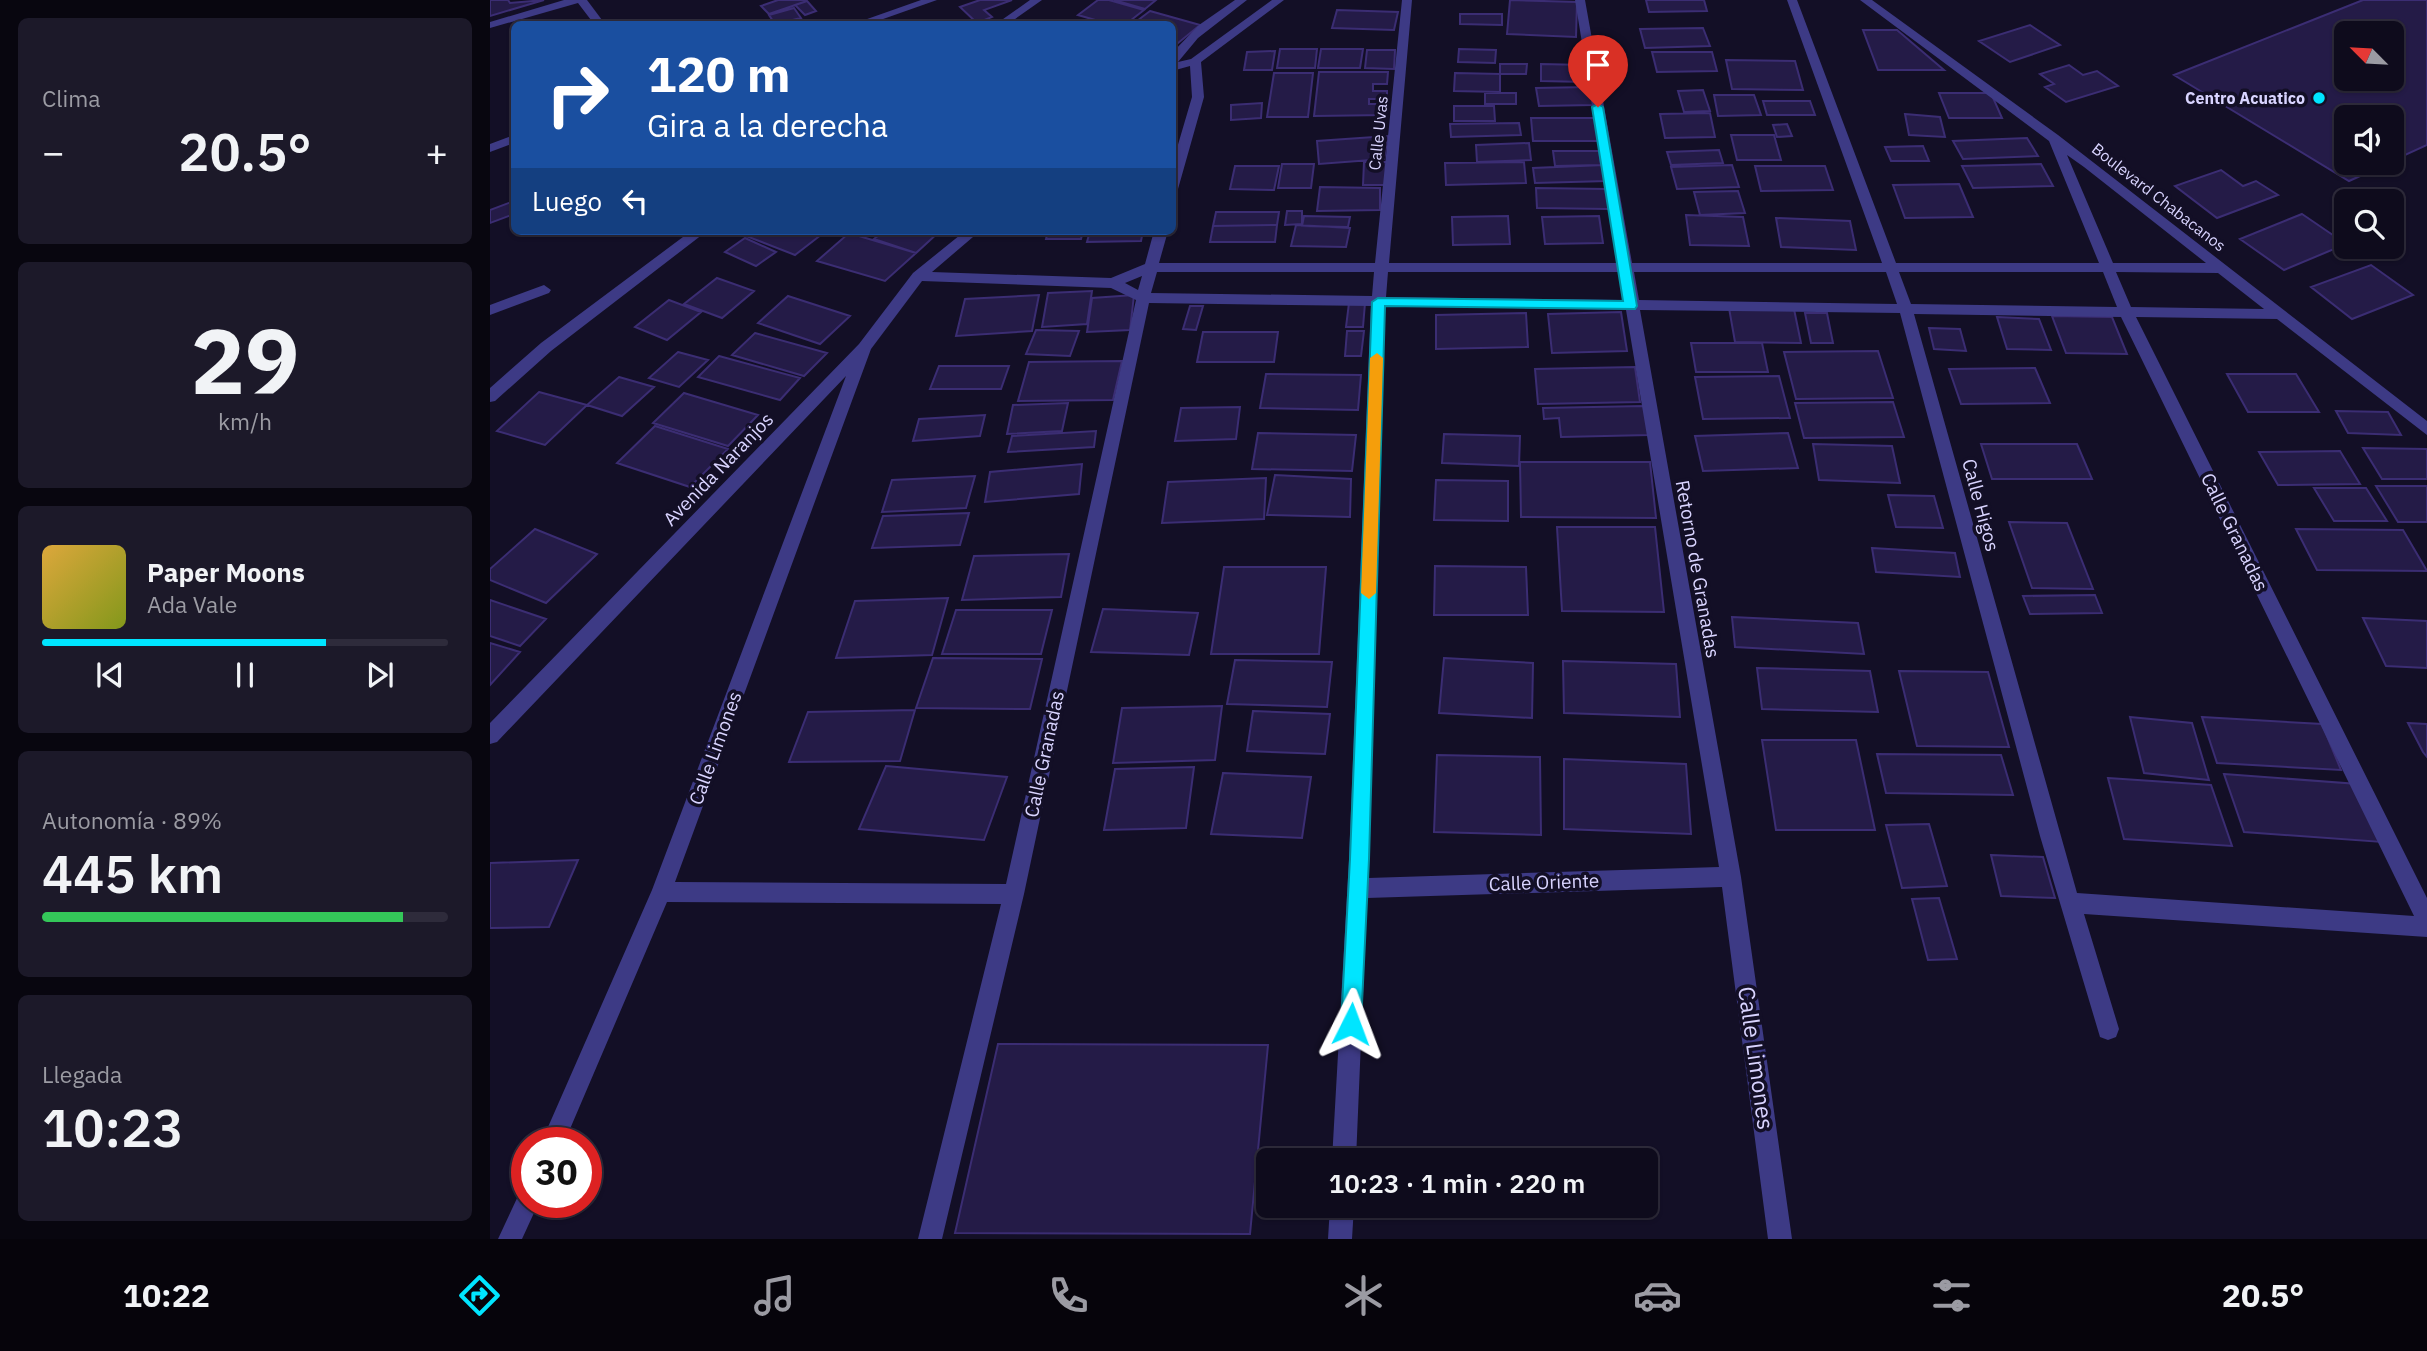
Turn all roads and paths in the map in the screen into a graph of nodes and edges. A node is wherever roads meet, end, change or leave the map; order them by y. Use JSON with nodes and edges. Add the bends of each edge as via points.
{"nodes":[{"id":1,"x":579,"y":0,"type":"edge"},
{"id":2,"x":932,"y":0,"type":"edge"},
{"id":3,"x":1037,"y":0,"type":"edge"},
{"id":4,"x":1242,"y":0,"type":"edge"},
{"id":5,"x":1279,"y":0,"type":"edge"},
{"id":6,"x":1407,"y":0,"type":"edge"},
{"id":7,"x":1580,"y":0,"type":"edge"},
{"id":8,"x":1791,"y":0,"type":"edge"},
{"id":9,"x":1865,"y":0,"type":"edge"},
{"id":10,"x":906,"y":4,"type":"edge"},
{"id":11,"x":596,"y":21,"type":"edge"},
{"id":12,"x":866,"y":21,"type":"edge"},
{"id":13,"x":1006,"y":21,"type":"edge"},
{"id":14,"x":490,"y":25,"type":"edge"},
{"id":15,"x":1176,"y":60,"type":"edge"},
{"id":16,"x":1176,"y":61,"type":"edge"},
{"id":17,"x":1195,"y":61,"type":"junction"},
{"id":18,"x":2054,"y":138,"type":"junction"},
{"id":19,"x":511,"y":140,"type":"edge"},
{"id":20,"x":490,"y":148,"type":"edge"},
{"id":21,"x":1176,"y":174,"type":"edge"},
{"id":22,"x":695,"y":235,"type":"edge"},
{"id":23,"x":968,"y":235,"type":"edge"},
{"id":24,"x":1160,"y":235,"type":"edge"},
{"id":25,"x":1151,"y":267,"type":"junction"},
{"id":26,"x":1380,"y":268,"type":"junction"},
{"id":27,"x":2222,"y":268,"type":"junction"},
{"id":28,"x":1625,"y":269,"type":"junction"},
{"id":29,"x":1891,"y":269,"type":"junction"},
{"id":30,"x":2106,"y":269,"type":"junction"},
{"id":31,"x":918,"y":276,"type":"junction"},
{"id":32,"x":1113,"y":283,"type":"junction"},
{"id":33,"x":544,"y":290,"type":"dead end"},
{"id":34,"x":1143,"y":298,"type":"junction"},
{"id":35,"x":1378,"y":302,"type":"junction"},
{"id":36,"x":1630,"y":306,"type":"junction"},
{"id":37,"x":1905,"y":306,"type":"junction"},
{"id":38,"x":490,"y":310,"type":"edge"},
{"id":39,"x":2125,"y":310,"type":"junction"},
{"id":40,"x":2278,"y":314,"type":"junction"},
{"id":41,"x":864,"y":348,"type":"junction"},
{"id":42,"x":490,"y":397,"type":"edge"},
{"id":43,"x":2427,"y":429,"type":"edge"},
{"id":44,"x":490,"y":736,"type":"edge"},
{"id":45,"x":1731,"y":877,"type":"junction"},
{"id":46,"x":1357,"y":888,"type":"junction"},
{"id":47,"x":661,"y":892,"type":"junction"},
{"id":48,"x":1014,"y":894,"type":"junction"},
{"id":49,"x":2070,"y":903,"type":"junction"},
{"id":50,"x":2427,"y":920,"type":"edge"},
{"id":51,"x":2427,"y":927,"type":"edge"},
{"id":52,"x":2108,"y":1029,"type":"dead end"},
{"id":53,"x":559,"y":1127,"type":"edge"},
{"id":54,"x":1345,"y":1148,"type":"edge"},
{"id":55,"x":520,"y":1218,"type":"edge"},
{"id":56,"x":1341,"y":1218,"type":"edge"},
{"id":57,"x":510,"y":1239,"type":"edge"},
{"id":58,"x":930,"y":1239,"type":"edge"},
{"id":59,"x":1340,"y":1239,"type":"edge"},
{"id":60,"x":1780,"y":1239,"type":"edge"}],
"edges":[{"from":1,"to":11,"type":"street"},
{"from":1,"to":14,"type":"street"},
{"from":2,"to":10,"type":"street"},
{"from":3,"to":13,"type":"street"},
{"from":4,"to":15,"type":"street","via":[[1208,23]]},
{"from":5,"to":17,"type":"street"},
{"from":6,"to":26,"type":"street","name":"Calle Uvas"},
{"from":7,"to":28,"type":"street","name":"Retorno de Granadas"},
{"from":8,"to":29,"type":"street","name":"Calle Higos"},
{"from":9,"to":18,"type":"street","name":"Boulevard Chabacanos"},
{"from":10,"to":12,"type":"street"},
{"from":16,"to":17,"type":"street"},
{"from":17,"to":21,"type":"street","via":[[1198,97]]},
{"from":18,"to":27,"type":"street","name":"Boulevard Chabacanos"},
{"from":18,"to":30,"type":"street","name":"Calle Granadas"},
{"from":19,"to":20,"type":"street"},
{"from":22,"to":42,"type":"street","via":[[546,347]]},
{"from":23,"to":31,"type":"street","name":"Avenida Naranjos"},
{"from":24,"to":25,"type":"street","name":"Calle Granadas"},
{"from":25,"to":26,"type":"street"},
{"from":25,"to":32,"type":"street"},
{"from":25,"to":34,"type":"street","name":"Calle Granadas"},
{"from":26,"to":28,"type":"street"},
{"from":26,"to":35,"type":"street","name":"Calle Uvas"},
{"from":27,"to":30,"type":"street"},
{"from":27,"to":40,"type":"street","name":"Boulevard Chabacanos"},
{"from":28,"to":29,"type":"street"},
{"from":28,"to":36,"type":"street","name":"Retorno de Granadas"},
{"from":29,"to":30,"type":"street"},
{"from":29,"to":37,"type":"street","name":"Calle Higos"},
{"from":30,"to":39,"type":"street","name":"Calle Granadas"},
{"from":31,"to":32,"type":"street"},
{"from":31,"to":41,"type":"street","name":"Avenida Naranjos"},
{"from":32,"to":34,"type":"street"},
{"from":33,"to":38,"type":"street"},
{"from":34,"to":35,"type":"street"},
{"from":34,"to":48,"type":"street","name":"Calle Granadas"},
{"from":35,"to":36,"type":"street"},
{"from":35,"to":46,"type":"street","name":"Calle Uvas"},
{"from":36,"to":37,"type":"street"},
{"from":36,"to":45,"type":"street","name":"Retorno de Granadas"},
{"from":37,"to":39,"type":"street"},
{"from":37,"to":49,"type":"street","name":"Calle Higos"},
{"from":39,"to":40,"type":"street"},
{"from":39,"to":50,"type":"street","name":"Calle Granadas"},
{"from":40,"to":43,"type":"street","name":"Boulevard Chabacanos"},
{"from":41,"to":44,"type":"street","name":"Avenida Naranjos"},
{"from":41,"to":47,"type":"street","name":"Calle Limones"},
{"from":45,"to":46,"type":"street","name":"Calle Oriente"},
{"from":45,"to":60,"type":"street","name":"Calle Limones"},
{"from":46,"to":54,"type":"street","name":"Calle Uvas"},
{"from":47,"to":48,"type":"street"},
{"from":47,"to":53,"type":"street","name":"Calle Limones"},
{"from":48,"to":58,"type":"street","name":"Calle Granadas"},
{"from":49,"to":51,"type":"street"},
{"from":49,"to":52,"type":"street","name":"Calle Higos"},
{"from":55,"to":57,"type":"street"},
{"from":56,"to":59,"type":"street"}]}
